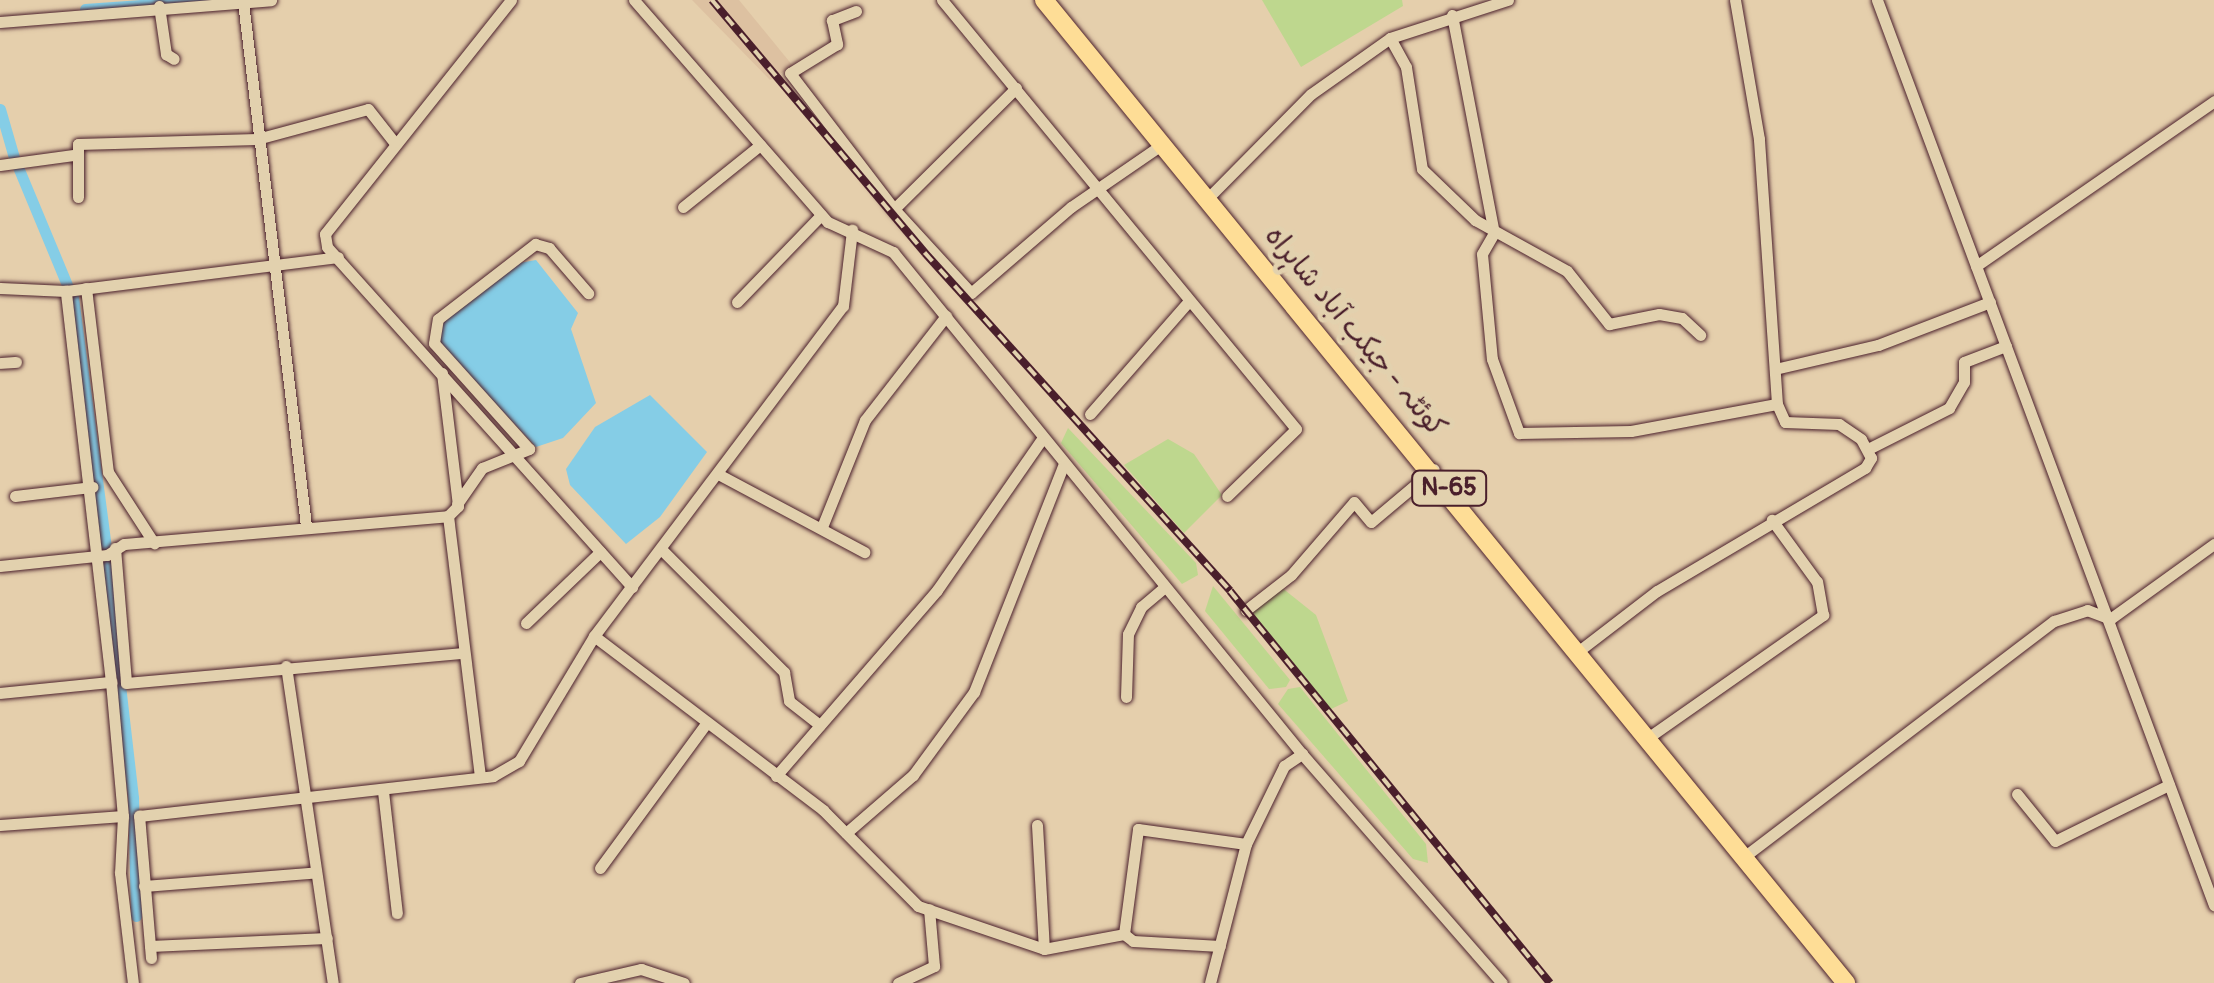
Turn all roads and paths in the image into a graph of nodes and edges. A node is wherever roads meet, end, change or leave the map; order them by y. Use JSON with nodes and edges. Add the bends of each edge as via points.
{"nodes":[{"id":1,"x":61,"y":0,"type":"edge"},
{"id":2,"x":271,"y":0,"type":"edge"},
{"id":3,"x":634,"y":0,"type":"edge"},
{"id":4,"x":942,"y":0,"type":"edge"},
{"id":5,"x":1044,"y":0,"type":"edge"},
{"id":6,"x":1508,"y":0,"type":"edge"},
{"id":7,"x":1735,"y":0,"type":"edge"},
{"id":8,"x":1877,"y":0,"type":"edge"},
{"id":9,"x":508,"y":1,"type":"edge"},
{"id":10,"x":243,"y":2,"type":"edge"},
{"id":11,"x":159,"y":6,"type":"junction"},
{"id":12,"x":856,"y":11,"type":"dead end"},
{"id":13,"x":62,"y":14,"type":"junction"},
{"id":14,"x":1452,"y":15,"type":"junction"},
{"id":15,"x":0,"y":22,"type":"edge"},
{"id":16,"x":1390,"y":38,"type":"junction"},
{"id":17,"x":174,"y":59,"type":"dead end"},
{"id":18,"x":1016,"y":88,"type":"junction"},
{"id":19,"x":2214,"y":101,"type":"edge"},
{"id":20,"x":257,"y":138,"type":"junction"},
{"id":21,"x":394,"y":142,"type":"junction"},
{"id":22,"x":1164,"y":143,"type":"junction"},
{"id":23,"x":760,"y":145,"type":"junction"},
{"id":24,"x":73,"y":155,"type":"junction"},
{"id":25,"x":0,"y":165,"type":"edge"},
{"id":26,"x":1099,"y":189,"type":"junction"},
{"id":27,"x":78,"y":197,"type":"dead end"},
{"id":28,"x":1208,"y":198,"type":"junction"},
{"id":29,"x":683,"y":206,"type":"dead end"},
{"id":30,"x":894,"y":209,"type":"junction"},
{"id":31,"x":822,"y":214,"type":"junction"},
{"id":32,"x":852,"y":230,"type":"junction"},
{"id":33,"x":1494,"y":232,"type":"junction"},
{"id":34,"x":338,"y":258,"type":"junction"},
{"id":35,"x":1976,"y":266,"type":"junction"},
{"id":36,"x":272,"y":268,"type":"junction"},
{"id":37,"x":0,"y":288,"type":"edge"},
{"id":38,"x":86,"y":288,"type":"junction"},
{"id":39,"x":66,"y":291,"type":"junction"},
{"id":40,"x":588,"y":292,"type":"dead end"},
{"id":41,"x":1189,"y":301,"type":"junction"},
{"id":42,"x":737,"y":302,"type":"dead end"},
{"id":43,"x":1990,"y":302,"type":"junction"},
{"id":44,"x":946,"y":316,"type":"junction"},
{"id":45,"x":1700,"y":335,"type":"dead end"},
{"id":46,"x":2006,"y":346,"type":"junction"},
{"id":47,"x":16,"y":362,"type":"dead end"},
{"id":48,"x":0,"y":363,"type":"edge"},
{"id":49,"x":1775,"y":369,"type":"junction"},
{"id":50,"x":442,"y":374,"type":"junction"},
{"id":51,"x":1777,"y":404,"type":"junction"},
{"id":52,"x":1090,"y":414,"type":"dead end"},
{"id":53,"x":1042,"y":439,"type":"junction"},
{"id":54,"x":1868,"y":449,"type":"junction"},
{"id":55,"x":519,"y":457,"type":"junction"},
{"id":56,"x":1064,"y":466,"type":"junction"},
{"id":57,"x":1434,"y":470,"type":"junction"},
{"id":58,"x":718,"y":474,"type":"junction"},
{"id":59,"x":92,"y":487,"type":"junction"},
{"id":60,"x":15,"y":496,"type":"dead end"},
{"id":61,"x":1226,"y":496,"type":"dead end"},
{"id":62,"x":457,"y":504,"type":"junction"},
{"id":63,"x":448,"y":516,"type":"junction"},
{"id":64,"x":1772,"y":520,"type":"junction"},
{"id":65,"x":306,"y":526,"type":"junction"},
{"id":66,"x":822,"y":527,"type":"junction"},
{"id":67,"x":154,"y":543,"type":"junction"},
{"id":68,"x":2214,"y":544,"type":"edge"},
{"id":69,"x":116,"y":548,"type":"junction"},
{"id":70,"x":662,"y":550,"type":"junction"},
{"id":71,"x":600,"y":552,"type":"junction"},
{"id":72,"x":864,"y":552,"type":"dead end"},
{"id":73,"x":95,"y":556,"type":"junction"},
{"id":74,"x":0,"y":566,"type":"edge"},
{"id":75,"x":632,"y":587,"type":"junction"},
{"id":76,"x":1165,"y":587,"type":"junction"},
{"id":77,"x":1246,"y":610,"type":"dead end"},
{"id":78,"x":2110,"y":618,"type":"junction"},
{"id":79,"x":526,"y":622,"type":"dead end"},
{"id":80,"x":594,"y":636,"type":"junction"},
{"id":81,"x":1580,"y":650,"type":"junction"},
{"id":82,"x":460,"y":654,"type":"junction"},
{"id":83,"x":286,"y":666,"type":"junction"},
{"id":84,"x":112,"y":682,"type":"junction"},
{"id":85,"x":0,"y":694,"type":"edge"},
{"id":86,"x":1126,"y":697,"type":"dead end"},
{"id":87,"x":705,"y":724,"type":"junction"},
{"id":88,"x":820,"y":726,"type":"junction"},
{"id":89,"x":1649,"y":737,"type":"junction"},
{"id":90,"x":1302,"y":754,"type":"junction"},
{"id":91,"x":480,"y":775,"type":"junction"},
{"id":92,"x":776,"y":776,"type":"junction"},
{"id":93,"x":2169,"y":785,"type":"junction"},
{"id":94,"x":383,"y":790,"type":"junction"},
{"id":95,"x":2017,"y":794,"type":"dead end"},
{"id":96,"x":301,"y":801,"type":"junction"},
{"id":97,"x":122,"y":816,"type":"junction"},
{"id":98,"x":0,"y":825,"type":"edge"},
{"id":99,"x":1037,"y":825,"type":"dead end"},
{"id":100,"x":846,"y":833,"type":"junction"},
{"id":101,"x":1246,"y":844,"type":"junction"},
{"id":102,"x":1744,"y":856,"type":"junction"},
{"id":103,"x":600,"y":868,"type":"dead end"},
{"id":104,"x":311,"y":873,"type":"junction"},
{"id":105,"x":144,"y":886,"type":"junction"},
{"id":106,"x":2214,"y":905,"type":"edge"},
{"id":107,"x":929,"y":909,"type":"junction"},
{"id":108,"x":398,"y":913,"type":"dead end"},
{"id":109,"x":1124,"y":934,"type":"junction"},
{"id":110,"x":327,"y":938,"type":"junction"},
{"id":111,"x":1220,"y":946,"type":"junction"},
{"id":112,"x":1044,"y":949,"type":"junction"},
{"id":113,"x":134,"y":983,"type":"edge"},
{"id":114,"x":333,"y":983,"type":"edge"},
{"id":115,"x":580,"y":983,"type":"edge"},
{"id":116,"x":684,"y":983,"type":"edge"},
{"id":117,"x":898,"y":983,"type":"edge"},
{"id":118,"x":1210,"y":983,"type":"edge"},
{"id":119,"x":1502,"y":983,"type":"edge"},
{"id":120,"x":1846,"y":983,"type":"edge"}],
"edges":[{"from":1,"to":13,"type":"street"},
{"from":2,"to":10,"type":"street"},
{"from":3,"to":23,"type":"street"},
{"from":4,"to":18,"type":"street"},
{"from":5,"to":22,"type":"highway","name":"کوئٹہ - جیکب آباد شاہراہ","number":"N-65"},
{"from":6,"to":14,"type":"street"},
{"from":7,"to":49,"type":"street","via":[[1759,139]]},
{"from":8,"to":35,"type":"street"},
{"from":9,"to":21,"type":"street"},
{"from":10,"to":11,"type":"street"},
{"from":10,"to":20,"type":"street"},
{"from":11,"to":13,"type":"street"},
{"from":11,"to":17,"type":"street","via":[[166,54]]},
{"from":12,"to":30,"type":"street","via":[[832,20],[838,44],[790,73]]},
{"from":13,"to":15,"type":"street"},
{"from":14,"to":16,"type":"street"},
{"from":14,"to":33,"type":"street"},
{"from":16,"to":28,"type":"street","via":[[1310,94]]},
{"from":16,"to":33,"type":"street","via":[[1406,67],[1422,168]]},
{"from":18,"to":26,"type":"street"},
{"from":18,"to":30,"type":"street"},
{"from":19,"to":35,"type":"street"},
{"from":20,"to":21,"type":"street","via":[[368,109]]},
{"from":20,"to":24,"type":"street","via":[[78,144]]},
{"from":20,"to":36,"type":"street"},
{"from":21,"to":34,"type":"street","via":[[325,234]]},
{"from":22,"to":26,"type":"street"},
{"from":22,"to":28,"type":"highway","name":"کوئٹہ - جیکب آباد شاہراہ","number":"N-65"},
{"from":23,"to":29,"type":"street"},
{"from":23,"to":31,"type":"street"},
{"from":24,"to":25,"type":"street"},
{"from":24,"to":27,"type":"street"},
{"from":26,"to":30,"type":"street","via":[[971,293]]},
{"from":26,"to":41,"type":"street"},
{"from":28,"to":57,"type":"highway","name":"کوئٹہ - جیکب آباد شاہراہ","number":"N-65"},
{"from":31,"to":32,"type":"street"},
{"from":31,"to":42,"type":"street"},
{"from":32,"to":44,"type":"street","via":[[894,252]]},
{"from":32,"to":58,"type":"street","via":[[843,306]]},
{"from":33,"to":45,"type":"street","via":[[1568,271],[1609,324],[1659,314],[1682,318]]},
{"from":33,"to":51,"type":"street","via":[[1482,254],[1492,359],[1519,433],[1631,431]]},
{"from":34,"to":36,"type":"street"},
{"from":34,"to":50,"type":"street"},
{"from":35,"to":43,"type":"street"},
{"from":36,"to":38,"type":"street"},
{"from":36,"to":65,"type":"street"},
{"from":37,"to":39,"type":"street"},
{"from":38,"to":39,"type":"street"},
{"from":38,"to":67,"type":"street","via":[[108,472]]},
{"from":39,"to":59,"type":"street"},
{"from":40,"to":55,"type":"street","via":[[549,248],[535,244],[438,319],[434,344],[529,449]]},
{"from":41,"to":52,"type":"street"},
{"from":41,"to":61,"type":"street","via":[[1296,429]]},
{"from":43,"to":46,"type":"street"},
{"from":43,"to":49,"type":"street","via":[[1878,345]]},
{"from":44,"to":53,"type":"street"},
{"from":44,"to":66,"type":"street","via":[[865,420]]},
{"from":46,"to":54,"type":"street","via":[[1964,362],[1964,382],[1949,408]]},
{"from":46,"to":78,"type":"street"},
{"from":47,"to":48,"type":"street"},
{"from":49,"to":51,"type":"street"},
{"from":50,"to":55,"type":"street"},
{"from":50,"to":62,"type":"street"},
{"from":51,"to":54,"type":"street","via":[[1786,422],[1838,424]]},
{"from":53,"to":56,"type":"street"},
{"from":53,"to":88,"type":"street","via":[[938,590]]},
{"from":54,"to":64,"type":"street","via":[[1865,468]]},
{"from":55,"to":62,"type":"street","via":[[482,468]]},
{"from":55,"to":71,"type":"street"},
{"from":56,"to":76,"type":"street"},
{"from":56,"to":100,"type":"street","via":[[974,692],[912,775]]},
{"from":57,"to":77,"type":"street","via":[[1371,522],[1354,502],[1291,574]]},
{"from":57,"to":81,"type":"highway","name":"کوئٹہ - جیکب آباد شاہراہ","number":"N-65"},
{"from":58,"to":66,"type":"street"},
{"from":58,"to":70,"type":"street"},
{"from":59,"to":60,"type":"street"},
{"from":59,"to":73,"type":"street"},
{"from":62,"to":63,"type":"street"},
{"from":63,"to":65,"type":"street"},
{"from":63,"to":82,"type":"street"},
{"from":64,"to":81,"type":"street"},
{"from":64,"to":89,"type":"street","via":[[1817,582],[1823,615]]},
{"from":65,"to":67,"type":"street"},
{"from":66,"to":72,"type":"street"},
{"from":67,"to":69,"type":"street"},
{"from":68,"to":78,"type":"street"},
{"from":69,"to":73,"type":"street"},
{"from":69,"to":83,"type":"street","via":[[126,683]]},
{"from":70,"to":75,"type":"street"},
{"from":70,"to":88,"type":"street","via":[[784,672],[789,701]]},
{"from":71,"to":75,"type":"street"},
{"from":71,"to":79,"type":"street"},
{"from":73,"to":74,"type":"street"},
{"from":73,"to":84,"type":"street"},
{"from":75,"to":80,"type":"street"},
{"from":76,"to":86,"type":"street","via":[[1141,607],[1128,634]]},
{"from":76,"to":90,"type":"street"},
{"from":78,"to":93,"type":"street"},
{"from":78,"to":102,"type":"street","via":[[2087,610],[2054,621]]},
{"from":80,"to":87,"type":"street"},
{"from":80,"to":91,"type":"street","via":[[518,761]]},
{"from":81,"to":89,"type":"highway","name":"کوئٹہ - جیکب آباد شاہراہ","number":"N-65"},
{"from":82,"to":83,"type":"street"},
{"from":82,"to":91,"type":"street"},
{"from":83,"to":96,"type":"street"},
{"from":84,"to":85,"type":"street"},
{"from":84,"to":97,"type":"street"},
{"from":87,"to":92,"type":"street"},
{"from":87,"to":103,"type":"street"},
{"from":88,"to":92,"type":"street"},
{"from":89,"to":102,"type":"highway","name":"کوئٹہ - جیکب آباد شاہراہ","number":"N-65"},
{"from":90,"to":101,"type":"street","via":[[1284,766]]},
{"from":90,"to":119,"type":"street"},
{"from":91,"to":94,"type":"street"},
{"from":92,"to":100,"type":"street"},
{"from":93,"to":95,"type":"street","via":[[2055,841]]},
{"from":93,"to":106,"type":"street"},
{"from":94,"to":96,"type":"street"},
{"from":94,"to":108,"type":"street"},
{"from":96,"to":104,"type":"street"},
{"from":96,"to":105,"type":"street","via":[[139,816]]},
{"from":97,"to":98,"type":"street"},
{"from":97,"to":113,"type":"street","via":[[120,874]]},
{"from":99,"to":112,"type":"street"},
{"from":100,"to":107,"type":"street"},
{"from":101,"to":109,"type":"street","via":[[1138,829]]},
{"from":101,"to":111,"type":"street"},
{"from":102,"to":120,"type":"highway","name":"کوئٹہ - جیکب آباد شاہراہ","number":"N-65"},
{"from":104,"to":105,"type":"street"},
{"from":104,"to":110,"type":"street"},
{"from":105,"to":110,"type":"street","via":[[151,952]]},
{"from":107,"to":112,"type":"street"},
{"from":107,"to":117,"type":"street","via":[[934,966]]},
{"from":109,"to":111,"type":"street"},
{"from":109,"to":112,"type":"street"},
{"from":110,"to":114,"type":"street"},
{"from":111,"to":118,"type":"street"},
{"from":115,"to":116,"type":"street","via":[[641,969]]}]}
